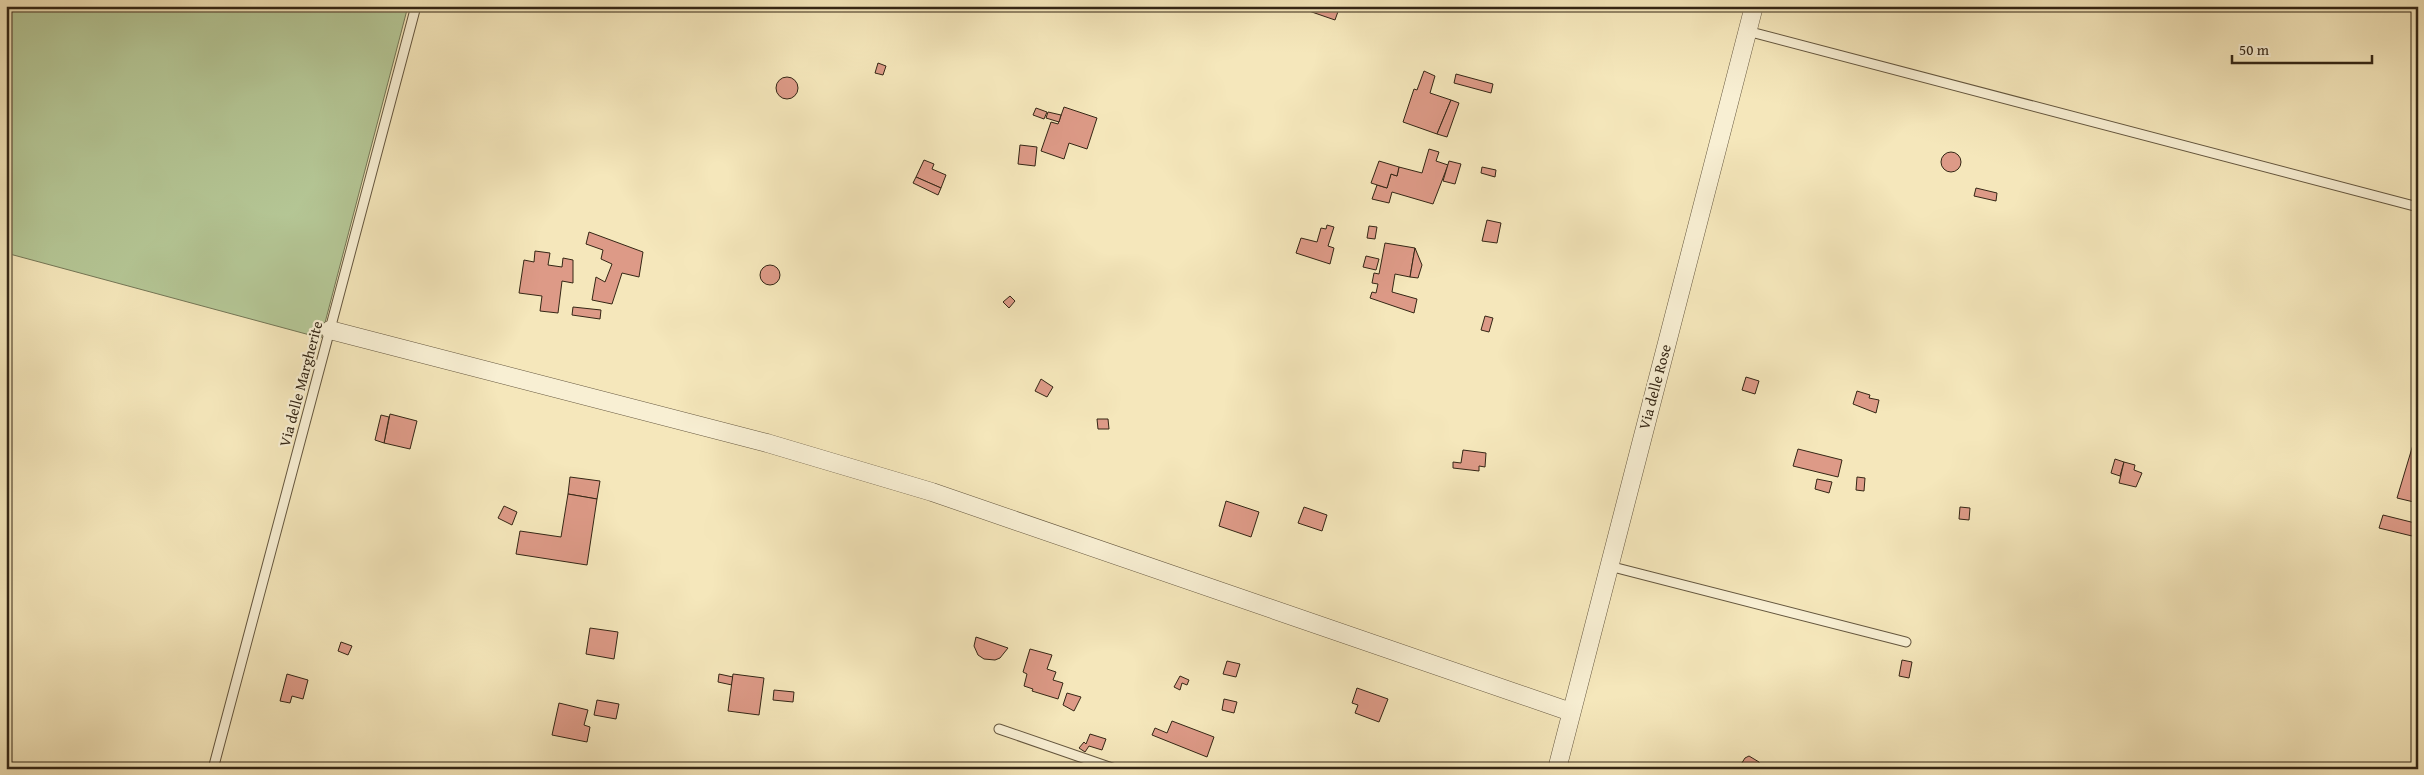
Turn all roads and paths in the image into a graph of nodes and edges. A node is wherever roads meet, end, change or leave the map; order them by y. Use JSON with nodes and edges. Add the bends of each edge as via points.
{"nodes":[{"id":1,"x":416,"y":6,"type":"edge"},
{"id":2,"x":1754,"y":6,"type":"edge"},
{"id":3,"x":1748,"y":31,"type":"junction"},
{"id":4,"x":2418,"y":207,"type":"edge"},
{"id":5,"x":330,"y":330,"type":"junction"},
{"id":6,"x":1609,"y":566,"type":"junction"},
{"id":7,"x":1906,"y":642,"type":"dead end"},
{"id":8,"x":1572,"y":712,"type":"junction"},
{"id":9,"x":999,"y":729,"type":"dead end"},
{"id":10,"x":213,"y":769,"type":"edge"},
{"id":11,"x":1115,"y":769,"type":"edge"},
{"id":12,"x":1557,"y":769,"type":"edge"}],
"edges":[{"from":1,"to":5,"type":"lane","name":"Via delle Margherite"},
{"from":2,"to":3,"type":"street","name":"Via delle Rose"},
{"from":3,"to":4,"type":"lane"},
{"from":3,"to":6,"type":"street","name":"Via delle Rose"},
{"from":5,"to":8,"type":"street","via":[[767,443],[932,492]]},
{"from":5,"to":10,"type":"lane","name":"Via delle Margherite"},
{"from":6,"to":7,"type":"lane"},
{"from":6,"to":8,"type":"street","name":"Via delle Rose"},
{"from":8,"to":12,"type":"street","name":"Via delle Rose"},
{"from":9,"to":11,"type":"lane"}]}
